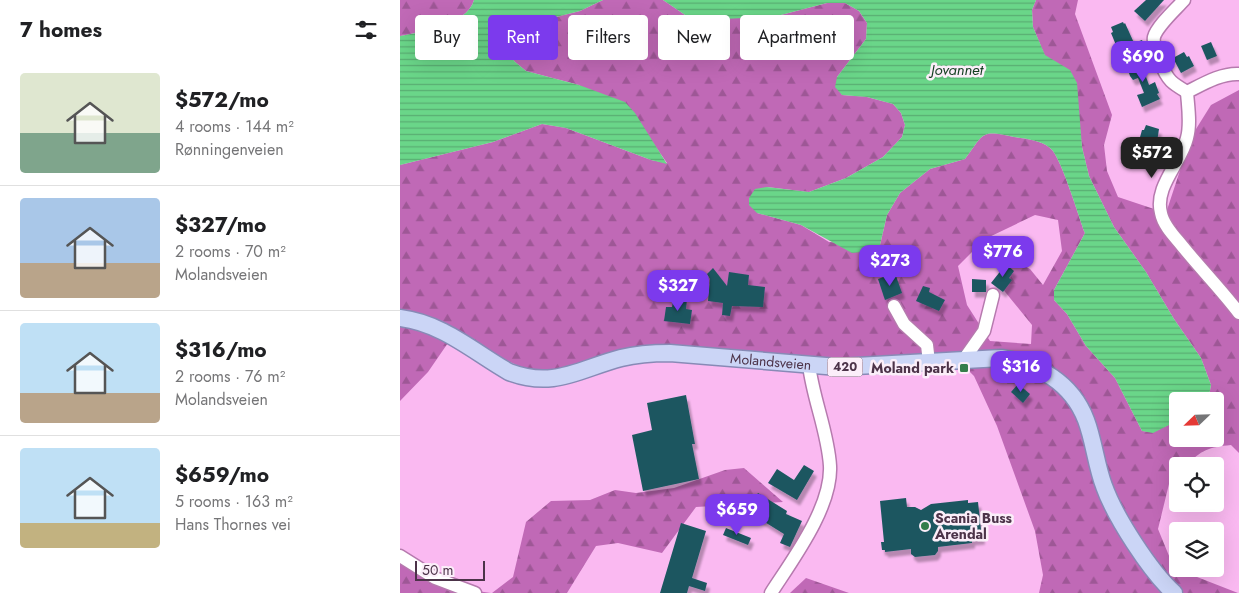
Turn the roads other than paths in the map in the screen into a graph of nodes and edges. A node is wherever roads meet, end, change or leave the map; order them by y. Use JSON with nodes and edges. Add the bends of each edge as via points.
{"nodes":[{"id":1,"x":1184,"y":0,"type":"edge"},
{"id":2,"x":1239,"y":74,"type":"edge"},
{"id":3,"x":1187,"y":92,"type":"junction"},
{"id":4,"x":993,"y":295,"type":"dead end"},
{"id":5,"x":894,"y":306,"type":"dead end"},
{"id":6,"x":1239,"y":313,"type":"edge"},
{"id":7,"x":400,"y":318,"type":"edge"},
{"id":8,"x":966,"y":360,"type":"junction"},
{"id":9,"x":929,"y":362,"type":"junction"},
{"id":10,"x":809,"y":365,"type":"junction"},
{"id":11,"x":400,"y":556,"type":"edge"},
{"id":12,"x":475,"y":593,"type":"edge"},
{"id":13,"x":771,"y":593,"type":"edge"},
{"id":14,"x":1174,"y":593,"type":"edge"}],
"edges":[{"from":1,"to":3,"type":"street","via":[[1158,30],[1154,42],[1167,74]]},
{"from":2,"to":3,"type":"street","via":[[1223,76]]},
{"from":3,"to":6,"type":"street","via":[[1188,136],[1183,153],[1161,195],[1161,214],[1172,233]]},
{"from":4,"to":8,"type":"street","via":[[984,331],[966,355]]},
{"from":5,"to":9,"type":"street","via":[[904,324],[927,345]]},
{"from":7,"to":10,"type":"main road","name":"Molandsveien","number":"420","via":[[438,328],[509,372],[536,379],[561,377],[618,358],[648,353]]},
{"from":8,"to":9,"type":"main road","name":"Molandsveien","number":"420"},
{"from":8,"to":14,"type":"main road","name":"Molandsveien","number":"420","via":[[1002,358],[1020,362],[1044,371],[1064,386],[1086,420],[1110,500],[1147,561]]},
{"from":9,"to":10,"type":"main road","name":"Molandsveien","number":"420","via":[[855,367]]},
{"from":10,"to":13,"type":"street","via":[[830,465],[830,480],[826,497],[806,538]]},
{"from":11,"to":12,"type":"street","via":[[435,578]]}]}
